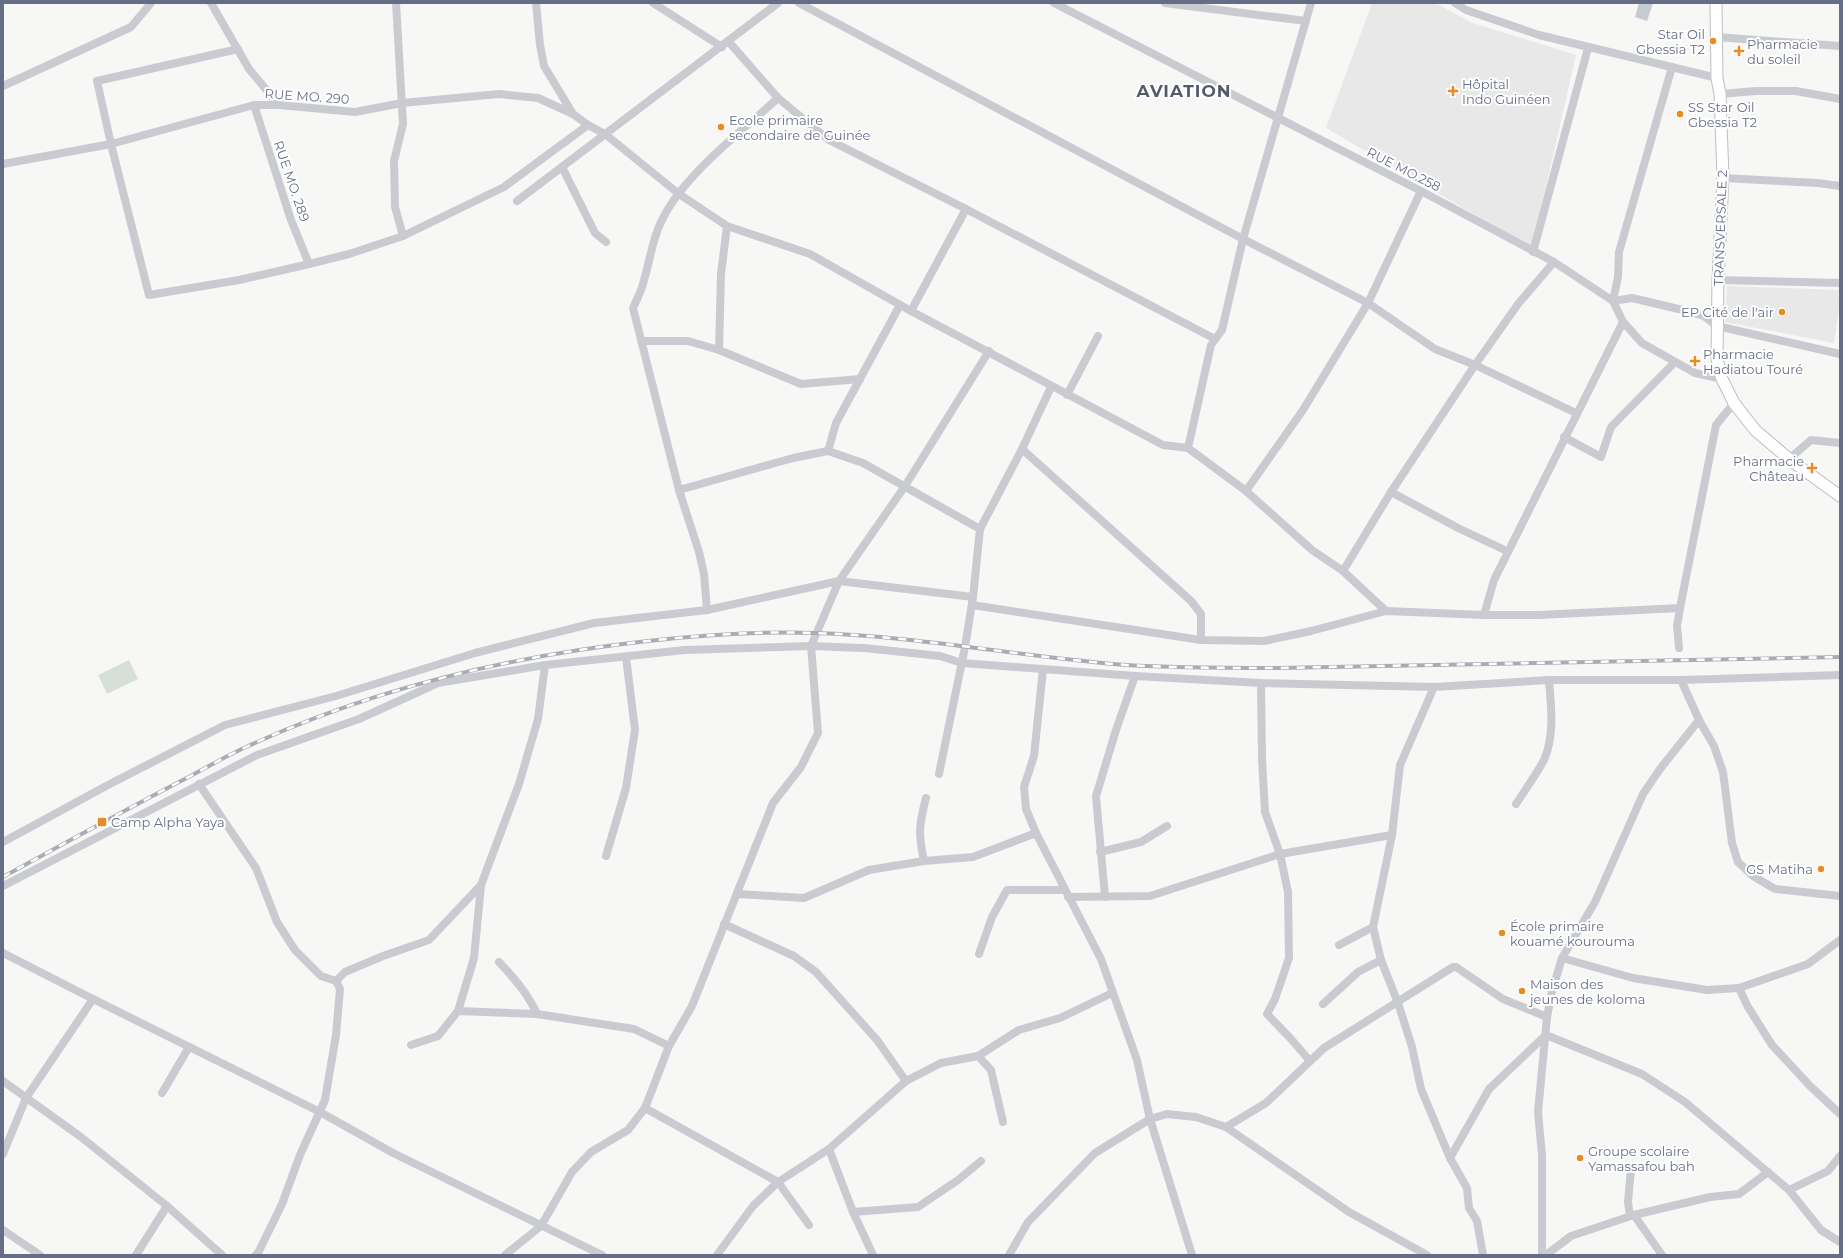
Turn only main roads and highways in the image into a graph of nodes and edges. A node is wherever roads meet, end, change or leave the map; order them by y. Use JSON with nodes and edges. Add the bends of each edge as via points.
{"nodes":[{"id":1,"x":1716,"y":3,"type":"edge"},
{"id":2,"x":1840,"y":496,"type":"edge"}],
"edges":[{"from":1,"to":2,"type":"main road","name":"TRANSVERSALE 2","via":[[1723,178],[1717,359],[1722,379],[1734,403],[1755,430],[1789,459]]}]}
